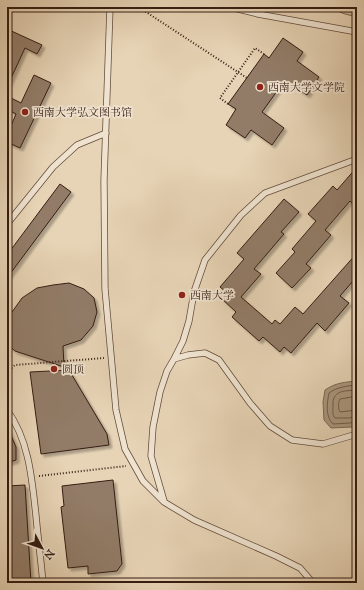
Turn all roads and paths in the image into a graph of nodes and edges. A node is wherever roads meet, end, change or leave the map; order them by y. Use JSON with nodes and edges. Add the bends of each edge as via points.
{"nodes":[{"id":1,"x":110,"y":7,"type":"edge"},
{"id":2,"x":142,"y":7,"type":"edge"},
{"id":3,"x":230,"y":7,"type":"edge"},
{"id":4,"x":357,"y":32,"type":"edge"},
{"id":5,"x":264,"y":54,"type":"dead end"},
{"id":6,"x":238,"y":72,"type":"junction"},
{"id":7,"x":247,"y":78,"type":"dead end"},
{"id":8,"x":228,"y":104,"type":"dead end"},
{"id":9,"x":106,"y":133,"type":"junction"},
{"id":10,"x":357,"y":159,"type":"edge"},
{"id":11,"x":7,"y":224,"type":"edge"},
{"id":12,"x":111,"y":358,"type":"junction"},
{"id":13,"x":174,"y":359,"type":"junction"},
{"id":14,"x":7,"y":372,"type":"edge"},
{"id":15,"x":7,"y":410,"type":"edge"},
{"id":16,"x":357,"y":434,"type":"edge"},
{"id":17,"x":134,"y":465,"type":"junction"},
{"id":18,"x":32,"y":476,"type":"junction"},
{"id":19,"x":164,"y":502,"type":"junction"},
{"id":20,"x":43,"y":583,"type":"edge"},
{"id":21,"x":313,"y":583,"type":"edge"}],
"edges":[{"from":1,"to":9,"type":"lane"},
{"from":2,"to":6,"type":"path"},
{"from":3,"to":4,"type":"lane"},
{"from":5,"to":6,"type":"path","via":[[256,48]]},
{"from":6,"to":7,"type":"path"},
{"from":6,"to":8,"type":"path","via":[[220,98]]},
{"from":9,"to":11,"type":"lane","via":[[77,145],[53,167]]},
{"from":9,"to":12,"type":"lane","via":[[104,275]]},
{"from":10,"to":13,"type":"lane","via":[[266,193],[241,215],[205,260],[194,292],[183,341]]},
{"from":12,"to":14,"type":"path","via":[[15,365]]},
{"from":12,"to":17,"type":"lane","via":[[116,410],[124,449]]},
{"from":13,"to":16,"type":"lane","via":[[206,353],[219,360],[270,426],[292,440],[323,444]]},
{"from":13,"to":19,"type":"lane","via":[[160,392],[150,456]]},
{"from":15,"to":18,"type":"lane","via":[[24,444]]},
{"from":17,"to":18,"type":"path"},
{"from":17,"to":19,"type":"lane","via":[[143,481]]},
{"from":18,"to":20,"type":"lane"},
{"from":19,"to":21,"type":"lane","via":[[194,520],[300,568]]}]}
